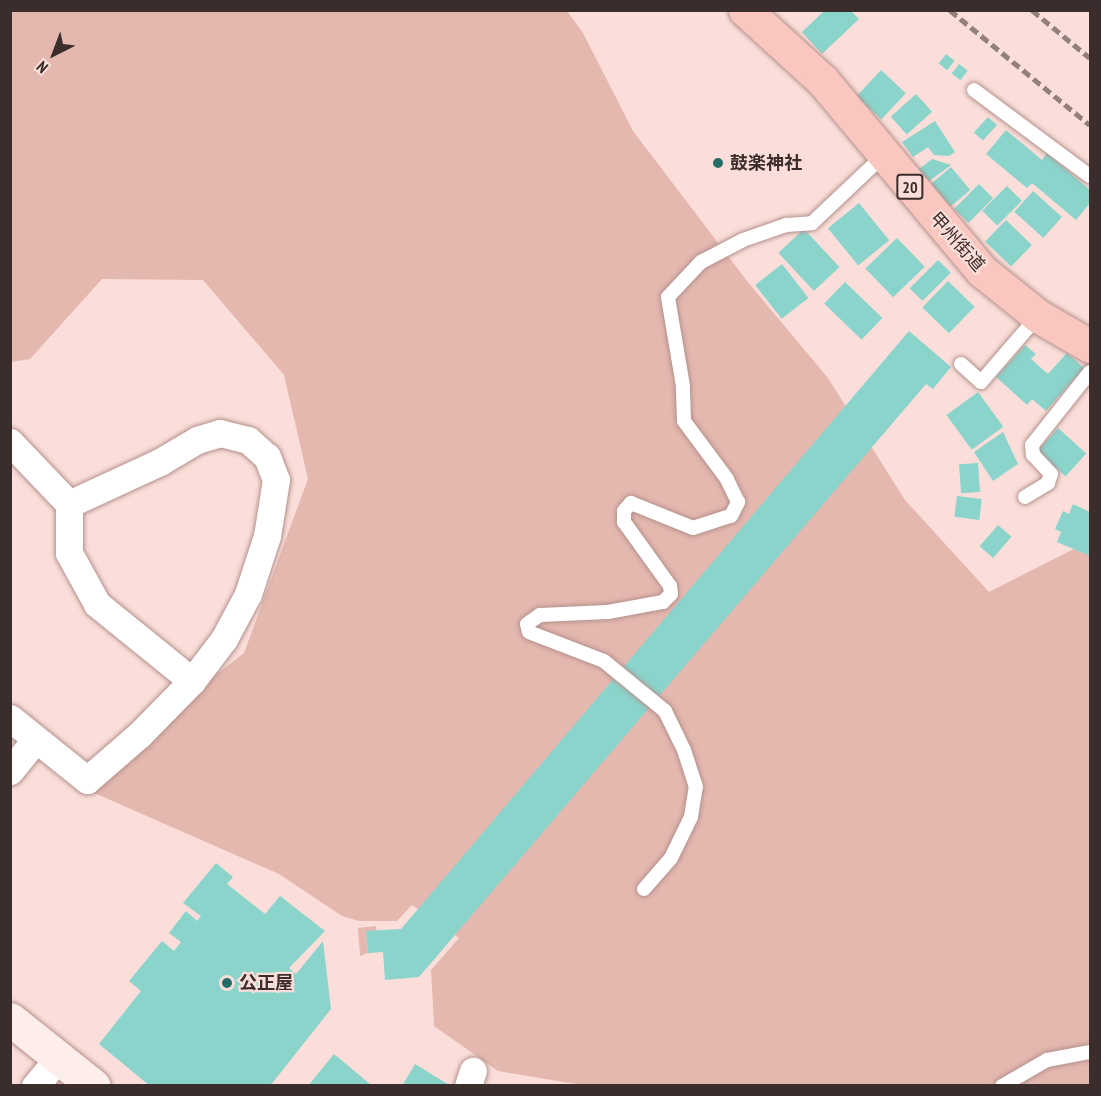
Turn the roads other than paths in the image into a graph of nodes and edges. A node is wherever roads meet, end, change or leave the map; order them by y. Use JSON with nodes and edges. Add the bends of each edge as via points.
{"nodes":[{"id":1,"x":745,"y":10,"type":"edge"},
{"id":2,"x":974,"y":90,"type":"dead end"},
{"id":3,"x":885,"y":154,"type":"junction"},
{"id":4,"x":1090,"y":176,"type":"edge"},
{"id":5,"x":1038,"y":316,"type":"junction"},
{"id":6,"x":1090,"y":346,"type":"edge"},
{"id":7,"x":961,"y":364,"type":"dead end"},
{"id":8,"x":1090,"y":372,"type":"edge"},
{"id":9,"x":10,"y":442,"type":"edge"},
{"id":10,"x":1025,"y":497,"type":"dead end"},
{"id":11,"x":69,"y":504,"type":"junction"},
{"id":12,"x":192,"y":681,"type":"junction"},
{"id":13,"x":10,"y":718,"type":"edge"},
{"id":14,"x":35,"y":740,"type":"junction"},
{"id":15,"x":10,"y":771,"type":"edge"},
{"id":16,"x":644,"y":889,"type":"dead end"},
{"id":17,"x":10,"y":1019,"type":"edge"},
{"id":18,"x":1090,"y":1052,"type":"edge"},
{"id":19,"x":59,"y":1058,"type":"junction"},
{"id":20,"x":35,"y":1086,"type":"edge"},
{"id":21,"x":94,"y":1086,"type":"edge"},
{"id":22,"x":1002,"y":1086,"type":"edge"}],
"edges":[{"from":1,"to":3,"type":"highway","name":"甲州街道","number":"20","via":[[801,58]]},
{"from":2,"to":4,"type":"lane"},
{"from":3,"to":5,"type":"highway","name":"甲州街道","number":"20","via":[[982,272]]},
{"from":3,"to":16,"type":"lane","via":[[812,223],[786,225],[743,240],[701,262],[668,297],[683,386],[684,421],[728,478],[738,502],[731,516],[693,528],[631,503],[624,511],[624,522],[670,586],[671,594],[663,602],[608,612],[540,615],[527,624],[530,632],[604,662],[665,711],[684,750],[696,787],[691,817],[671,858]]},
{"from":5,"to":6,"type":"highway","name":"甲州街道","number":"20"},
{"from":5,"to":7,"type":"lane","via":[[981,382]]},
{"from":8,"to":10,"type":"lane","via":[[1032,445],[1033,455],[1051,474],[1048,483]]},
{"from":9,"to":11,"type":"street"},
{"from":11,"to":12,"type":"street","via":[[69,553],[97,604]]},
{"from":11,"to":12,"type":"street","via":[[160,462],[197,440],[220,433],[248,440],[267,457],[276,480],[267,536],[248,594],[224,639]]},
{"from":12,"to":14,"type":"street","via":[[87,780]]},
{"from":13,"to":14,"type":"street"},
{"from":14,"to":15,"type":"street"},
{"from":17,"to":19,"type":"street"},
{"from":18,"to":22,"type":"lane","via":[[1047,1060]]},
{"from":19,"to":20,"type":"street"},
{"from":19,"to":21,"type":"street"}]}
